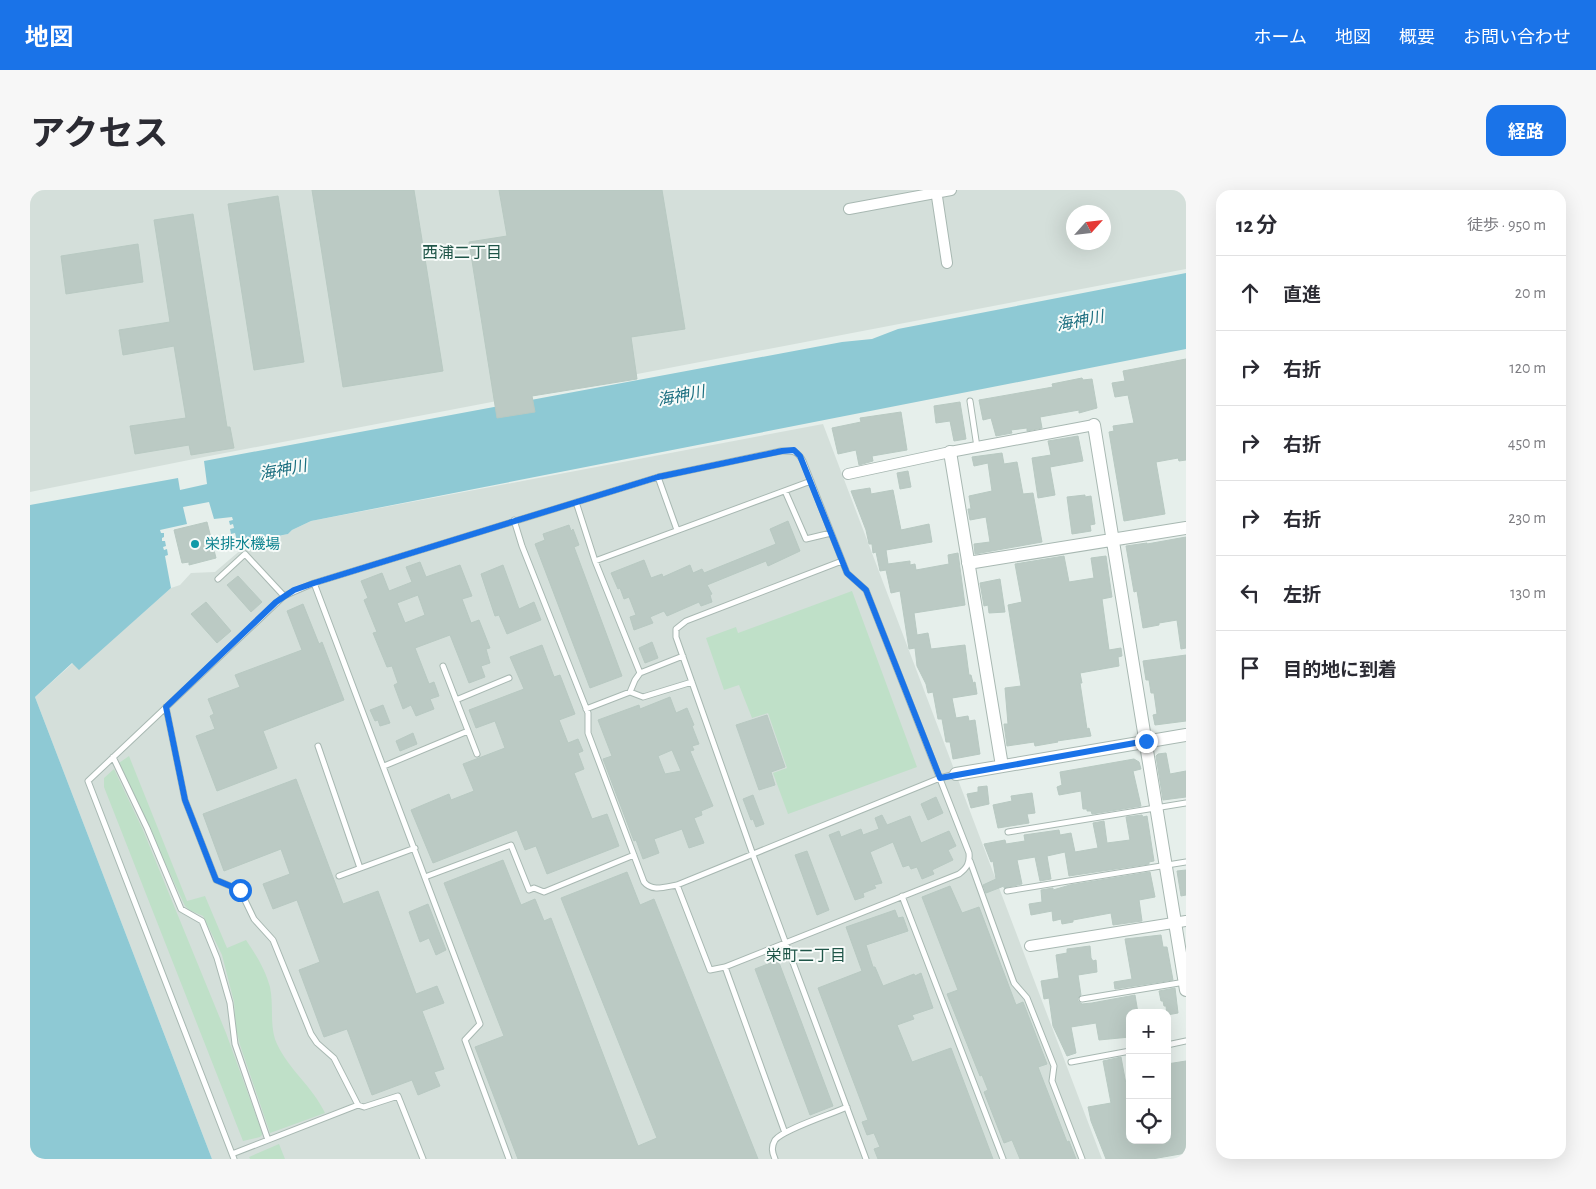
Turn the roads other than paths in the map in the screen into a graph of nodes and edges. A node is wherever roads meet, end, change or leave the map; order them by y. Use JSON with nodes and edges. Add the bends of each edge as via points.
{"nodes":[{"id":1,"x":951,"y":190,"type":"edge"},
{"id":2,"x":937,"y":191,"type":"edge"},
{"id":3,"x":849,"y":209,"type":"dead end"},
{"id":4,"x":947,"y":263,"type":"dead end"},
{"id":5,"x":970,"y":400,"type":"dead end"},
{"id":6,"x":1094,"y":425,"type":"joint"},
{"id":7,"x":977,"y":447,"type":"junction"},
{"id":8,"x":950,"y":452,"type":"junction"},
{"id":9,"x":848,"y":474,"type":"dead end"},
{"id":10,"x":658,"y":477,"type":"junction"},
{"id":11,"x":811,"y":481,"type":"junction"},
{"id":12,"x":784,"y":491,"type":"junction"},
{"id":13,"x":576,"y":502,"type":"junction"},
{"id":14,"x":514,"y":520,"type":"junction"},
{"id":15,"x":1186,"y":528,"type":"edge"},
{"id":16,"x":677,"y":530,"type":"junction"},
{"id":17,"x":831,"y":533,"type":"junction"},
{"id":18,"x":1113,"y":540,"type":"junction"},
{"id":19,"x":595,"y":561,"type":"junction"},
{"id":20,"x":842,"y":561,"type":"junction"},
{"id":21,"x":968,"y":564,"type":"junction"},
{"id":22,"x":218,"y":579,"type":"dead end"},
{"id":23,"x":314,"y":583,"type":"junction"},
{"id":24,"x":284,"y":596,"type":"junction"},
{"id":25,"x":683,"y":656,"type":"junction"},
{"id":26,"x":443,"y":666,"type":"dead end"},
{"id":27,"x":640,"y":673,"type":"junction"},
{"id":28,"x":509,"y":678,"type":"dead end"},
{"id":29,"x":692,"y":682,"type":"junction"},
{"id":30,"x":630,"y":692,"type":"junction"},
{"id":31,"x":456,"y":700,"type":"junction"},
{"id":32,"x":166,"y":707,"type":"junction"},
{"id":33,"x":586,"y":708,"type":"junction"},
{"id":34,"x":468,"y":731,"type":"junction"},
{"id":35,"x":1186,"y":734,"type":"edge"},
{"id":36,"x":1146,"y":741,"type":"junction"},
{"id":37,"x":318,"y":746,"type":"dead end"},
{"id":38,"x":477,"y":754,"type":"dead end"},
{"id":39,"x":113,"y":757,"type":"junction"},
{"id":40,"x":384,"y":766,"type":"junction"},
{"id":41,"x":1002,"y":766,"type":"junction"},
{"id":42,"x":956,"y":774,"type":"joint"},
{"id":43,"x":940,"y":778,"type":"junction"},
{"id":44,"x":1186,"y":803,"type":"edge"},
{"id":45,"x":1156,"y":807,"type":"junction"},
{"id":46,"x":1008,"y":832,"type":"dead end"},
{"id":47,"x":414,"y":848,"type":"junction"},
{"id":48,"x":634,"y":855,"type":"junction"},
{"id":49,"x":753,"y":855,"type":"junction"},
{"id":50,"x":970,"y":860,"type":"junction"},
{"id":51,"x":1186,"y":862,"type":"edge"},
{"id":52,"x":1166,"y":865,"type":"junction"},
{"id":53,"x":360,"y":868,"type":"junction"},
{"id":54,"x":339,"y":876,"type":"dead end"},
{"id":55,"x":425,"y":877,"type":"junction"},
{"id":56,"x":677,"y":885,"type":"junction"},
{"id":57,"x":1007,"y":891,"type":"dead end"},
{"id":58,"x":902,"y":896,"type":"junction"},
{"id":59,"x":1181,"y":922,"type":"edge"},
{"id":60,"x":785,"y":942,"type":"junction"},
{"id":61,"x":1030,"y":946,"type":"dead end"},
{"id":62,"x":725,"y":967,"type":"junction"},
{"id":63,"x":1186,"y":985,"type":"edge"},
{"id":64,"x":1082,"y":999,"type":"dead end"},
{"id":65,"x":1186,"y":1041,"type":"edge"},
{"id":66,"x":1171,"y":1044,"type":"edge"},
{"id":67,"x":1126,"y":1053,"type":"edge"},
{"id":68,"x":1071,"y":1062,"type":"dead end"},
{"id":69,"x":358,"y":1105,"type":"junction"},
{"id":70,"x":847,"y":1107,"type":"junction"},
{"id":71,"x":786,"y":1133,"type":"junction"},
{"id":72,"x":268,"y":1140,"type":"junction"},
{"id":73,"x":233,"y":1156,"type":"edge"},
{"id":74,"x":423,"y":1159,"type":"edge"},
{"id":75,"x":509,"y":1159,"type":"edge"},
{"id":76,"x":775,"y":1159,"type":"edge"},
{"id":77,"x":866,"y":1159,"type":"edge"},
{"id":78,"x":1003,"y":1159,"type":"edge"},
{"id":79,"x":1082,"y":1159,"type":"edge"}],
"edges":[{"from":1,"to":2,"type":"street"},
{"from":2,"to":3,"type":"street"},
{"from":2,"to":4,"type":"street"},
{"from":5,"to":7,"type":"lane"},
{"from":6,"to":7,"type":"street"},
{"from":6,"to":18,"type":"street"},
{"from":7,"to":8,"type":"street"},
{"from":8,"to":9,"type":"street"},
{"from":8,"to":21,"type":"street"},
{"from":10,"to":11,"type":"lane","via":[[794,450]]},
{"from":10,"to":13,"type":"lane"},
{"from":10,"to":16,"type":"lane"},
{"from":11,"to":12,"type":"lane"},
{"from":11,"to":17,"type":"lane"},
{"from":12,"to":16,"type":"lane"},
{"from":12,"to":17,"type":"lane","via":[[806,539]]},
{"from":13,"to":14,"type":"lane"},
{"from":13,"to":19,"type":"lane"},
{"from":14,"to":23,"type":"lane"},
{"from":14,"to":33,"type":"lane"},
{"from":15,"to":18,"type":"street"},
{"from":16,"to":19,"type":"lane"},
{"from":17,"to":20,"type":"lane"},
{"from":18,"to":21,"type":"street"},
{"from":18,"to":36,"type":"street"},
{"from":19,"to":27,"type":"lane"},
{"from":20,"to":25,"type":"lane","via":[[682,624],[676,630],[676,637]]},
{"from":20,"to":43,"type":"lane","via":[[847,573],[866,590]]},
{"from":21,"to":41,"type":"street"},
{"from":22,"to":24,"type":"lane","via":[[245,554]]},
{"from":23,"to":24,"type":"lane"},
{"from":23,"to":40,"type":"lane"},
{"from":24,"to":32,"type":"lane"},
{"from":25,"to":27,"type":"lane"},
{"from":25,"to":29,"type":"lane"},
{"from":26,"to":31,"type":"lane"},
{"from":27,"to":30,"type":"lane"},
{"from":28,"to":31,"type":"lane"},
{"from":29,"to":30,"type":"lane","via":[[643,697]]},
{"from":29,"to":49,"type":"lane"},
{"from":30,"to":33,"type":"lane"},
{"from":31,"to":34,"type":"lane"},
{"from":32,"to":39,"type":"lane"},
{"from":32,"to":69,"type":"lane","via":[[185,800],[216,880],[240,890],[254,919],[273,940],[311,1034],[334,1058]]},
{"from":33,"to":48,"type":"lane","via":[[588,733]]},
{"from":34,"to":38,"type":"lane"},
{"from":34,"to":40,"type":"lane"},
{"from":35,"to":36,"type":"street"},
{"from":36,"to":41,"type":"street"},
{"from":36,"to":45,"type":"street"},
{"from":37,"to":53,"type":"lane"},
{"from":39,"to":72,"type":"lane","via":[[181,909],[202,921],[217,958],[230,1003],[235,1044]]},
{"from":39,"to":73,"type":"lane","via":[[88,781]]},
{"from":40,"to":47,"type":"lane"},
{"from":41,"to":42,"type":"street"},
{"from":42,"to":43,"type":"lane"},
{"from":43,"to":49,"type":"lane"},
{"from":43,"to":50,"type":"lane"},
{"from":44,"to":45,"type":"lane"},
{"from":45,"to":46,"type":"lane"},
{"from":45,"to":52,"type":"street"},
{"from":47,"to":53,"type":"lane"},
{"from":47,"to":55,"type":"lane"},
{"from":48,"to":55,"type":"lane","via":[[544,892],[534,888],[529,890],[511,845]]},
{"from":48,"to":56,"type":"lane","via":[[647,885],[653,888]]},
{"from":49,"to":56,"type":"lane"},
{"from":49,"to":60,"type":"lane"},
{"from":50,"to":58,"type":"lane","via":[[959,874]]},
{"from":50,"to":79,"type":"lane","via":[[1014,983],[1027,998],[1054,1066],[1052,1081]]},
{"from":51,"to":52,"type":"lane"},
{"from":52,"to":57,"type":"lane"},
{"from":52,"to":59,"type":"street"},
{"from":53,"to":54,"type":"lane"},
{"from":55,"to":75,"type":"lane","via":[[480,1024],[465,1040]]},
{"from":56,"to":62,"type":"lane","via":[[710,970]]},
{"from":58,"to":60,"type":"lane"},
{"from":58,"to":78,"type":"lane"},
{"from":59,"to":61,"type":"street"},
{"from":59,"to":63,"type":"street"},
{"from":60,"to":62,"type":"lane"},
{"from":60,"to":70,"type":"lane"},
{"from":62,"to":71,"type":"lane"},
{"from":63,"to":64,"type":"lane"},
{"from":65,"to":66,"type":"lane"},
{"from":67,"to":68,"type":"lane"},
{"from":69,"to":72,"type":"lane"},
{"from":69,"to":74,"type":"lane","via":[[364,1107],[398,1096]]},
{"from":70,"to":71,"type":"lane"},
{"from":70,"to":77,"type":"lane"},
{"from":71,"to":76,"type":"lane","via":[[772,1146]]},
{"from":72,"to":73,"type":"lane"}]}
